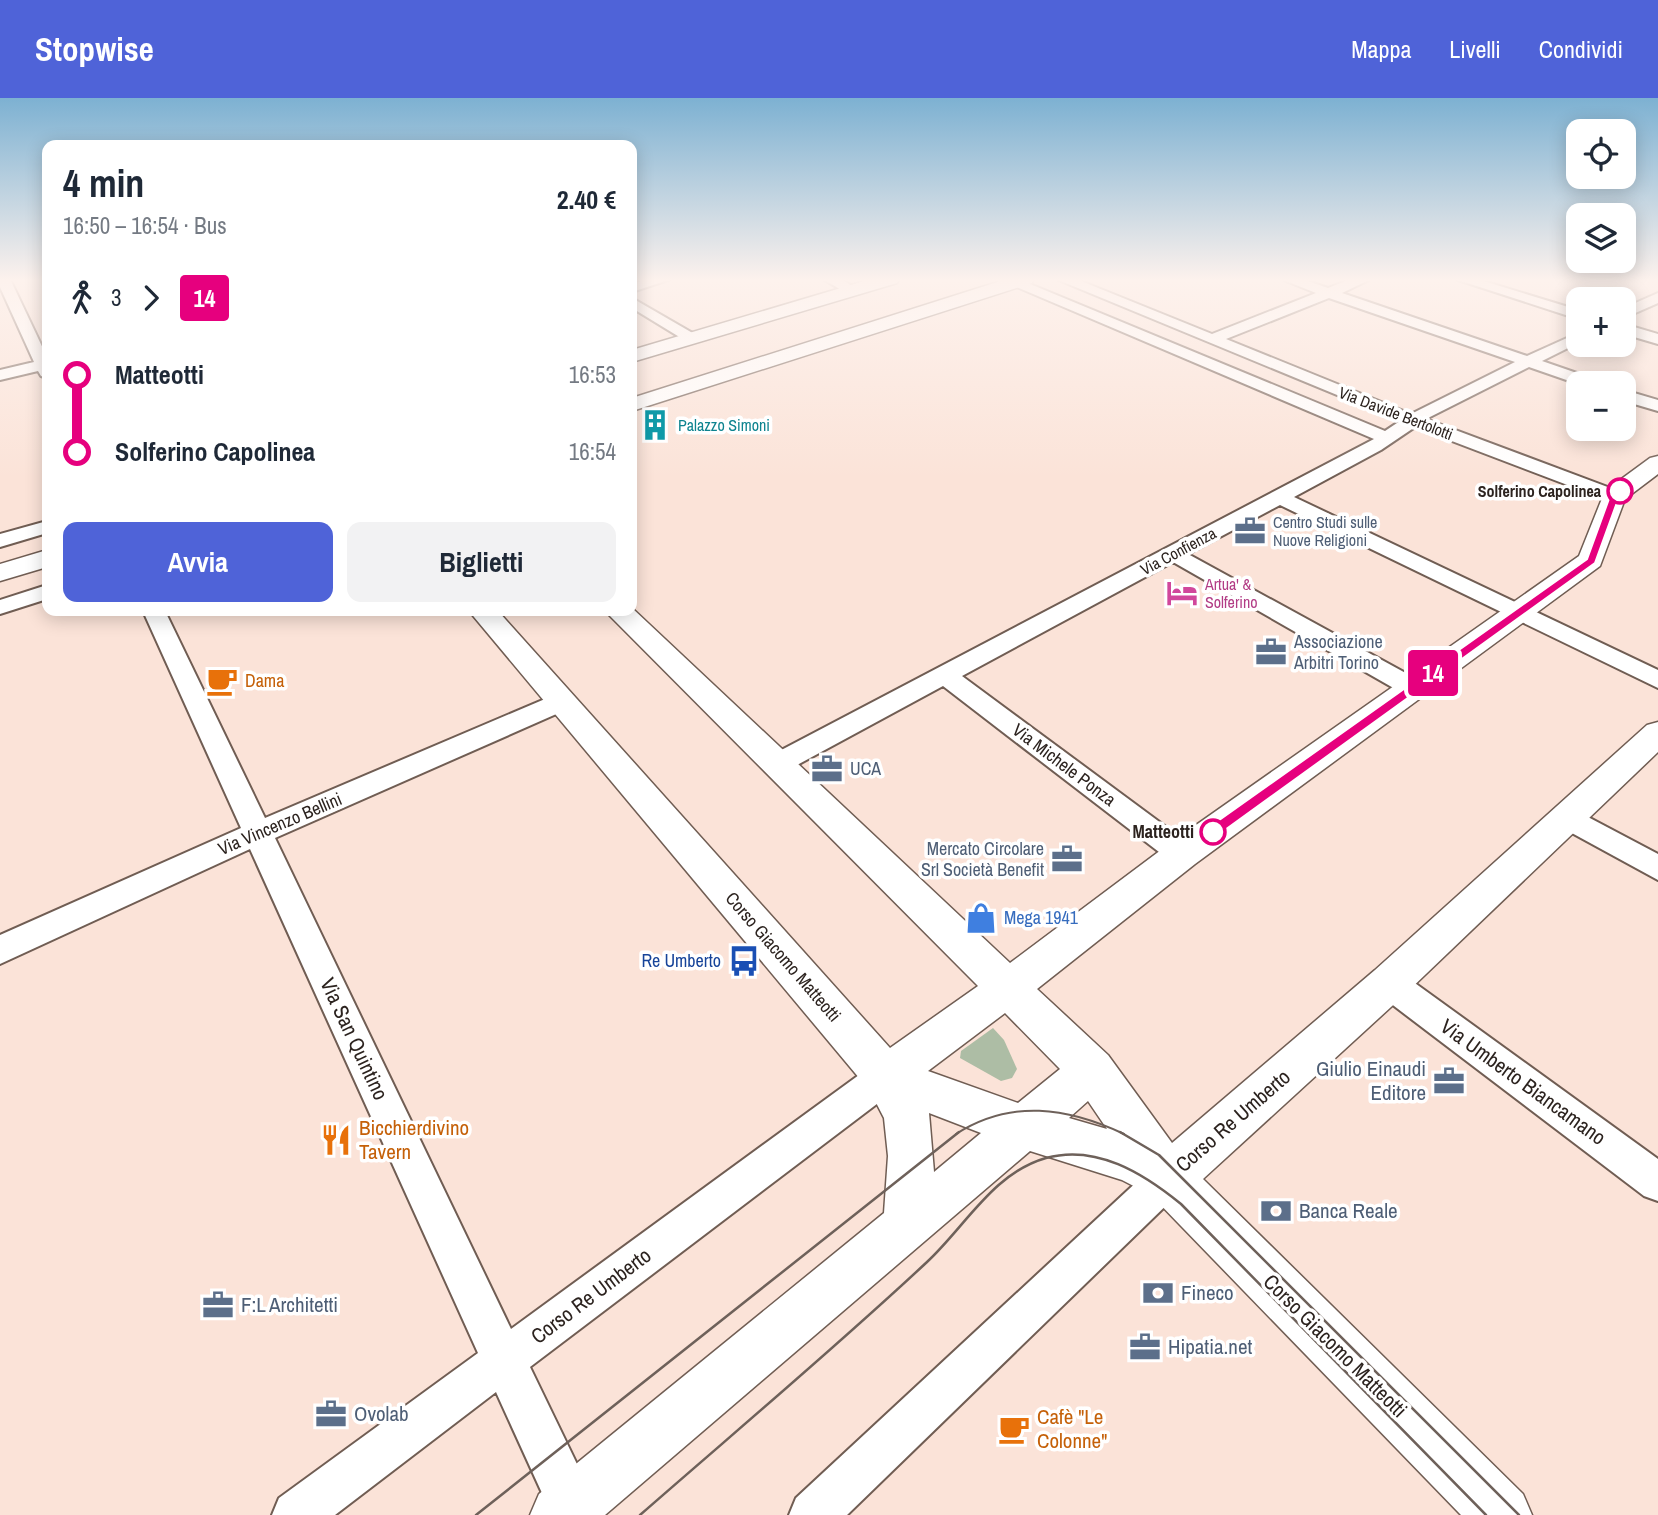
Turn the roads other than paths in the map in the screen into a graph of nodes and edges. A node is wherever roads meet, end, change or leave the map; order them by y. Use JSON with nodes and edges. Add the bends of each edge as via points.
{"nodes":[{"id":1,"x":668,"y":345,"type":"edge"},
{"id":2,"x":817,"y":345,"type":"edge"},
{"id":3,"x":1167,"y":345,"type":"edge"},
{"id":4,"x":1224,"y":345,"type":"edge"},
{"id":5,"x":1486,"y":345,"type":"edge"},
{"id":6,"x":1521,"y":345,"type":"edge"},
{"id":7,"x":1561,"y":345,"type":"edge"},
{"id":8,"x":1545,"y":353,"type":"junction"},
{"id":9,"x":637,"y":354,"type":"edge"},
{"id":10,"x":1527,"y":360,"type":"junction"},
{"id":11,"x":42,"y":368,"type":"edge"},
{"id":12,"x":1566,"y":374,"type":"edge"},
{"id":13,"x":0,"y":375,"type":"edge"},
{"id":14,"x":1636,"y":398,"type":"edge"},
{"id":15,"x":637,"y":403,"type":"edge"},
{"id":16,"x":1658,"y":406,"type":"edge"},
{"id":17,"x":1414,"y":421,"type":"junction"},
{"id":18,"x":1387,"y":438,"type":"junction"},
{"id":19,"x":1658,"y":463,"type":"edge"},
{"id":20,"x":1614,"y":496,"type":"junction"},
{"id":21,"x":1279,"y":497,"type":"junction"},
{"id":22,"x":42,"y":528,"type":"edge"},
{"id":23,"x":0,"y":541,"type":"edge"},
{"id":24,"x":1173,"y":554,"type":"junction"},
{"id":25,"x":42,"y":560,"type":"edge"},
{"id":26,"x":0,"y":573,"type":"edge"},
{"id":27,"x":42,"y":594,"type":"edge"},
{"id":28,"x":0,"y":607,"type":"edge"},
{"id":29,"x":1518,"y":614,"type":"junction"},
{"id":30,"x":156,"y":616,"type":"edge"},
{"id":31,"x":487,"y":616,"type":"edge"},
{"id":32,"x":624,"y":616,"type":"edge"},
{"id":33,"x":945,"y":675,"type":"junction"},
{"id":34,"x":1658,"y":680,"type":"edge"},
{"id":35,"x":1413,"y":688,"type":"junction"},
{"id":36,"x":561,"y":702,"type":"junction"},
{"id":37,"x":1658,"y":733,"type":"edge"},
{"id":38,"x":778,"y":764,"type":"junction"},
{"id":39,"x":1569,"y":818,"type":"junction"},
{"id":40,"x":257,"y":834,"type":"junction"},
{"id":41,"x":1182,"y":854,"type":"junction"},
{"id":42,"x":1658,"y":868,"type":"edge"},
{"id":43,"x":0,"y":950,"type":"edge"},
{"id":44,"x":1389,"y":983,"type":"junction"},
{"id":45,"x":1008,"y":988,"type":"junction"},
{"id":46,"x":1092,"y":1070,"type":"junction"},
{"id":47,"x":886,"y":1076,"type":"junction"},
{"id":48,"x":1023,"y":1126,"type":"junction"},
{"id":49,"x":1168,"y":1178,"type":"junction"},
{"id":50,"x":1658,"y":1182,"type":"edge"},
{"id":51,"x":908,"y":1222,"type":"junction"},
{"id":52,"x":504,"y":1360,"type":"junction"},
{"id":53,"x":566,"y":1510,"type":"edge"},
{"id":54,"x":296,"y":1515,"type":"edge"},
{"id":55,"x":813,"y":1515,"type":"edge"},
{"id":56,"x":1502,"y":1515,"type":"edge"}],
"edges":[{"from":1,"to":9,"type":"street"},
{"from":2,"to":15,"type":"street"},
{"from":3,"to":18,"type":"street","name":"Via Davide Bertolotti"},
{"from":4,"to":17,"type":"street","name":"Via Davide Bertolotti"},
{"from":5,"to":10,"type":"street"},
{"from":6,"to":8,"type":"street"},
{"from":7,"to":8,"type":"street","name":"Via Confienza"},
{"from":8,"to":10,"type":"street","name":"Via Confienza"},
{"from":10,"to":12,"type":"street"},
{"from":10,"to":17,"type":"street","name":"Via Confienza"},
{"from":11,"to":13,"type":"street"},
{"from":14,"to":16,"type":"street"},
{"from":17,"to":18,"type":"street","name":"Via Confienza"},
{"from":17,"to":20,"type":"street","name":"Via Davide Bertolotti"},
{"from":18,"to":21,"type":"street","name":"Via Confienza"},
{"from":19,"to":20,"type":"street"},
{"from":20,"to":29,"type":"street","name":"Corso Re Umberto","via":[[1591,560]]},
{"from":21,"to":24,"type":"street","name":"Via Confienza"},
{"from":21,"to":29,"type":"street"},
{"from":22,"to":23,"type":"street"},
{"from":24,"to":33,"type":"street","name":"Via Confienza"},
{"from":24,"to":35,"type":"street"},
{"from":25,"to":26,"type":"street"},
{"from":27,"to":28,"type":"street"},
{"from":29,"to":34,"type":"street"},
{"from":29,"to":35,"type":"street","name":"Corso Re Umberto"},
{"from":30,"to":40,"type":"street","name":"Via San Quintino"},
{"from":31,"to":36,"type":"street","name":"Corso Giacomo Matteotti"},
{"from":32,"to":38,"type":"street","name":"Corso Giacomo Matteotti"},
{"from":33,"to":38,"type":"street","name":"Via Confienza"},
{"from":33,"to":41,"type":"street","name":"Via Michele Ponza"},
{"from":35,"to":41,"type":"street","name":"Corso Re Umberto"},
{"from":36,"to":40,"type":"street","name":"Via Vincenzo Bellini"},
{"from":36,"to":47,"type":"street","name":"Corso Giacomo Matteotti"},
{"from":37,"to":39,"type":"street","name":"Corso Re Umberto"},
{"from":38,"to":45,"type":"street","name":"Corso Giacomo Matteotti"},
{"from":39,"to":42,"type":"street"},
{"from":39,"to":44,"type":"street","name":"Corso Re Umberto"},
{"from":40,"to":43,"type":"street","name":"Via Vincenzo Bellini"},
{"from":40,"to":52,"type":"street","name":"Via San Quintino"},
{"from":41,"to":45,"type":"street","name":"Corso Re Umberto"},
{"from":44,"to":49,"type":"street","name":"Corso Re Umberto"},
{"from":44,"to":50,"type":"street","name":"Via Umberto Biancamano"},
{"from":45,"to":46,"type":"street","name":"Corso Giacomo Matteotti"},
{"from":45,"to":47,"type":"street","name":"Corso Re Umberto"},
{"from":46,"to":48,"type":"street"},
{"from":46,"to":49,"type":"street","name":"Corso Giacomo Matteotti"},
{"from":47,"to":48,"type":"street","name":"Corso Giacomo Matteotti"},
{"from":47,"to":51,"type":"street","via":[[907,1115],[911,1154]]},
{"from":47,"to":52,"type":"street","name":"Corso Re Umberto"},
{"from":48,"to":49,"type":"street","name":"Corso Giacomo Matteotti","via":[[1118,1155]]},
{"from":48,"to":51,"type":"street"},
{"from":49,"to":55,"type":"street","name":"Corso Re Umberto"},
{"from":49,"to":56,"type":"street","name":"Corso Giacomo Matteotti"},
{"from":51,"to":53,"type":"street"},
{"from":52,"to":53,"type":"street","name":"Via San Quintino"},
{"from":52,"to":54,"type":"street","name":"Corso Re Umberto"}]}
